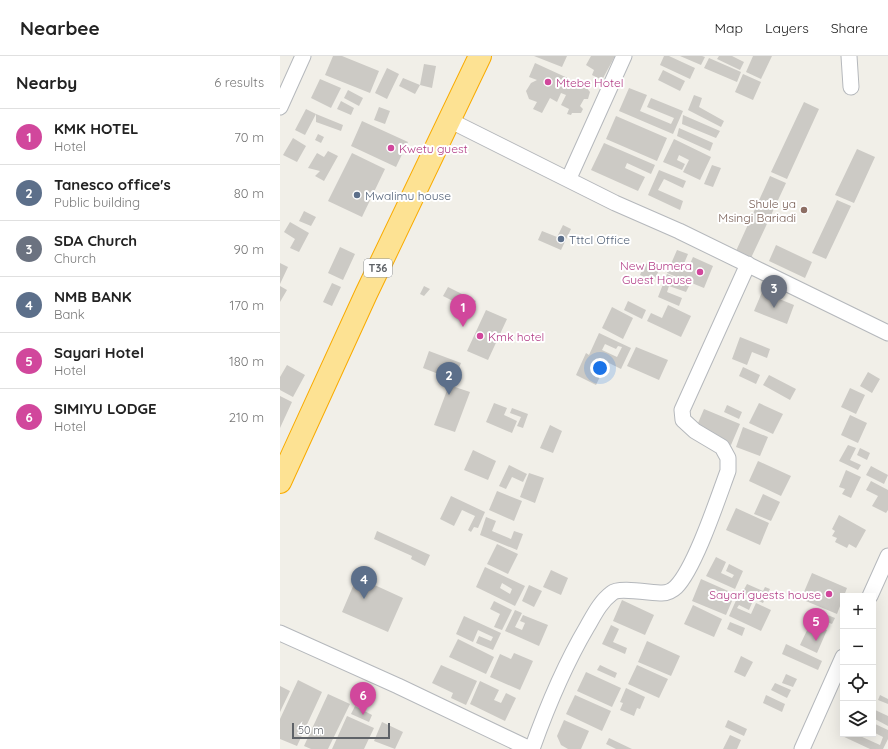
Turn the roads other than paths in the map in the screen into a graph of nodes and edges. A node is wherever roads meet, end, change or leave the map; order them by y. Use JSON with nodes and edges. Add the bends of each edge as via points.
{"nodes":[{"id":1,"x":303,"y":56,"type":"edge"},
{"id":2,"x":480,"y":56,"type":"edge"},
{"id":3,"x":624,"y":56,"type":"edge"},
{"id":4,"x":849,"y":56,"type":"edge"},
{"id":5,"x":851,"y":87,"type":"dead end"},
{"id":6,"x":280,"y":107,"type":"edge"},
{"id":7,"x":449,"y":120,"type":"junction"},
{"id":8,"x":569,"y":178,"type":"junction"},
{"id":9,"x":748,"y":264,"type":"junction"},
{"id":10,"x":888,"y":333,"type":"edge"},
{"id":11,"x":280,"y":482,"type":"edge"},
{"id":12,"x":888,"y":556,"type":"edge"},
{"id":13,"x":871,"y":593,"type":"edge"},
{"id":14,"x":280,"y":634,"type":"edge"},
{"id":15,"x":840,"y":664,"type":"edge"},
{"id":16,"x":531,"y":749,"type":"edge"},
{"id":17,"x":802,"y":749,"type":"edge"}],
"edges":[{"from":1,"to":6,"type":"street"},
{"from":2,"to":7,"type":"highway","number":"T36"},
{"from":3,"to":8,"type":"street"},
{"from":4,"to":5,"type":"street"},
{"from":7,"to":8,"type":"street"},
{"from":7,"to":11,"type":"highway","number":"T36"},
{"from":8,"to":9,"type":"street","via":[[615,203]]},
{"from":9,"to":10,"type":"street"},
{"from":9,"to":16,"type":"street","via":[[682,410],[683,420],[722,447],[728,458],[728,471],[694,557],[682,580],[675,588],[665,593],[614,591],[602,601],[579,640],[549,703]]},
{"from":12,"to":13,"type":"street"},
{"from":14,"to":16,"type":"street"},
{"from":15,"to":17,"type":"street"}]}
